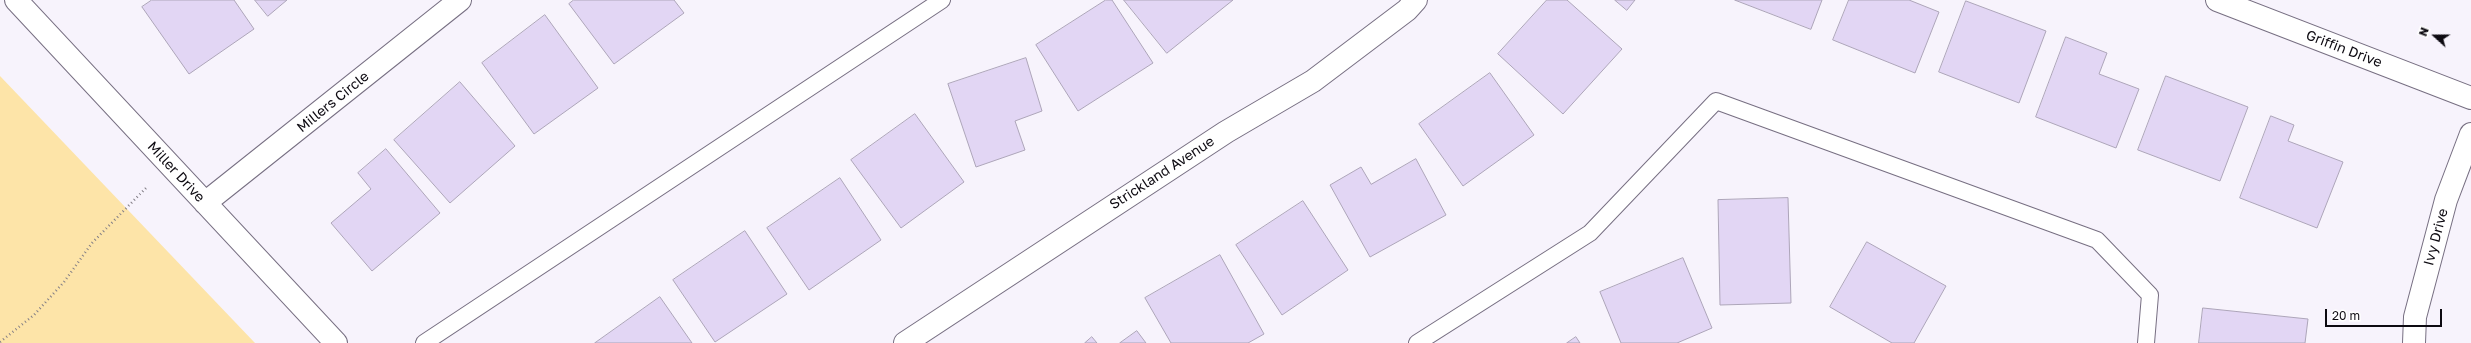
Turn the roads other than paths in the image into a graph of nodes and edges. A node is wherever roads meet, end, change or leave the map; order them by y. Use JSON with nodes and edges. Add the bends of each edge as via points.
{"nodes":[{"id":1,"x":16,"y":0,"type":"edge"},
{"id":2,"x":460,"y":0,"type":"edge"},
{"id":3,"x":942,"y":0,"type":"edge"},
{"id":4,"x":1416,"y":0,"type":"edge"},
{"id":5,"x":2217,"y":0,"type":"edge"},
{"id":6,"x":2471,"y":98,"type":"edge"},
{"id":7,"x":2471,"y":134,"type":"edge"},
{"id":8,"x":205,"y":203,"type":"junction"},
{"id":9,"x":336,"y":343,"type":"edge"},
{"id":10,"x":424,"y":343,"type":"edge"},
{"id":11,"x":905,"y":343,"type":"edge"},
{"id":12,"x":1417,"y":343,"type":"edge"},
{"id":13,"x":2146,"y":343,"type":"edge"},
{"id":14,"x":2414,"y":343,"type":"edge"}],
"edges":[{"from":1,"to":8,"type":"street","name":"Miller Drive"},
{"from":2,"to":8,"type":"street","name":"Millers Circle"},
{"from":3,"to":10,"type":"lane"},
{"from":4,"to":11,"type":"street","name":"Strickland Avenue","via":[[1407,10],[1313,81],[1220,137]]},
{"from":5,"to":6,"type":"street","name":"Griffin Drive"},
{"from":7,"to":14,"type":"street","name":"Ivy Drive","via":[[2444,207],[2414,317]]},
{"from":8,"to":9,"type":"street","name":"Miller Drive"},
{"from":12,"to":13,"type":"lane","via":[[1590,233],[1716,101],[2097,240],[2150,295]]}]}
